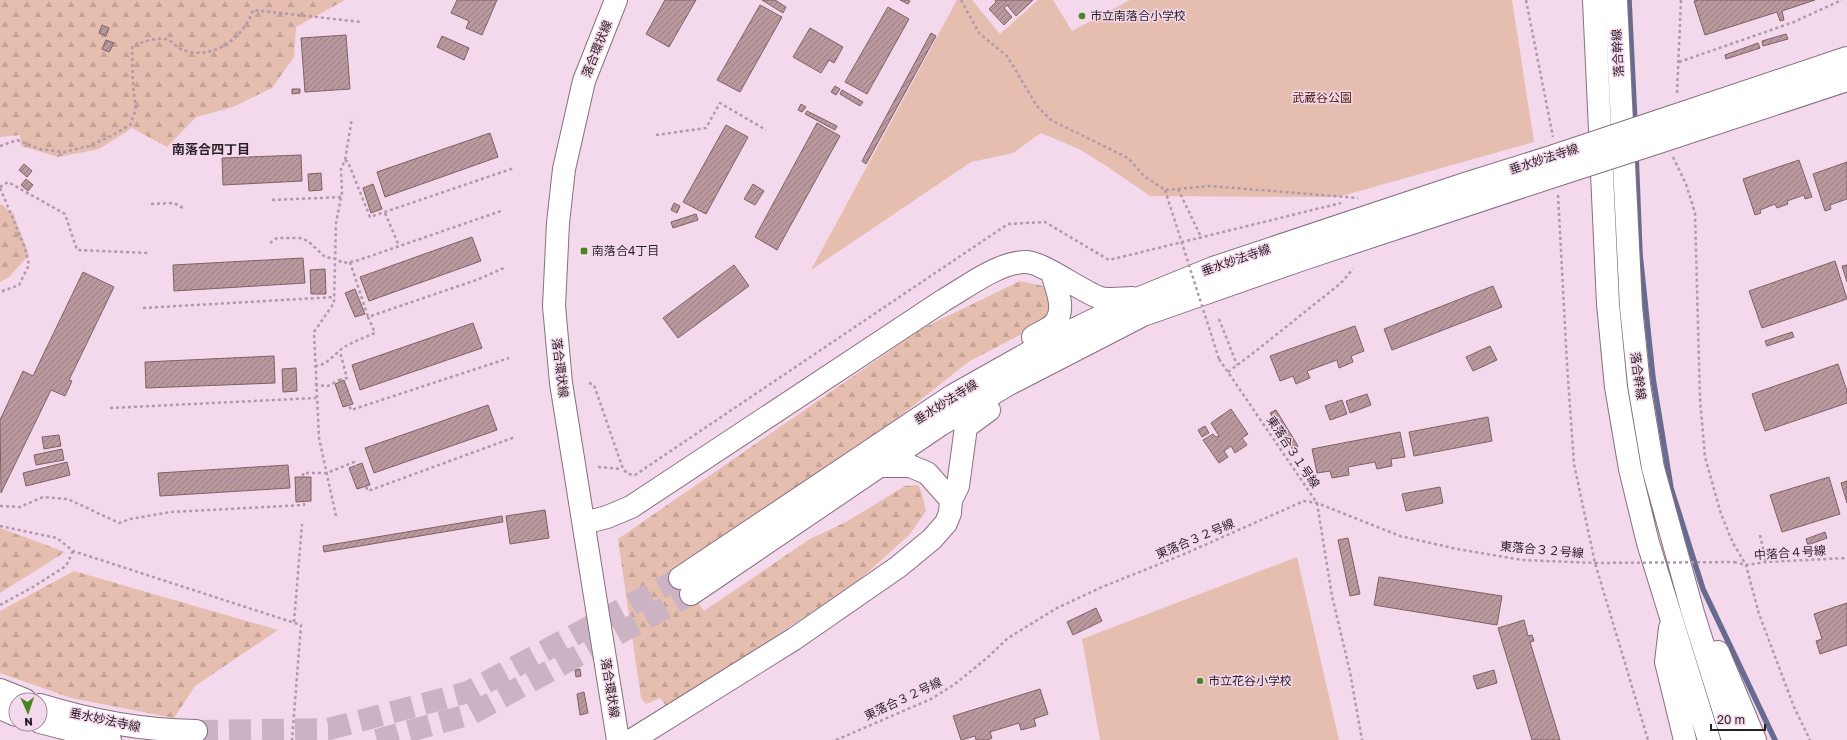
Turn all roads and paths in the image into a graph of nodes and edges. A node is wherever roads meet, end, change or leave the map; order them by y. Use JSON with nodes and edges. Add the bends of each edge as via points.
{"nodes":[{"id":1,"x":616,"y":0,"type":"edge"},
{"id":2,"x":961,"y":0,"type":"edge"},
{"id":3,"x":1526,"y":0,"type":"edge"},
{"id":4,"x":1594,"y":0,"type":"edge"},
{"id":5,"x":1616,"y":0,"type":"edge"},
{"id":6,"x":1681,"y":0,"type":"edge"},
{"id":7,"x":1842,"y":0,"type":"edge"},
{"id":8,"x":361,"y":22,"type":"dead end"},
{"id":9,"x":1847,"y":58,"type":"edge"},
{"id":10,"x":1679,"y":62,"type":"junction"},
{"id":11,"x":1847,"y":80,"type":"edge"},
{"id":12,"x":1677,"y":98,"type":"dead end"},
{"id":13,"x":352,"y":118,"type":"dead end"},
{"id":14,"x":766,"y":130,"type":"dead end"},
{"id":15,"x":656,"y":135,"type":"dead end"},
{"id":16,"x":0,"y":146,"type":"edge"},
{"id":17,"x":1665,"y":147,"type":"junction"},
{"id":18,"x":345,"y":160,"type":"junction"},
{"id":19,"x":1557,"y":166,"type":"junction"},
{"id":20,"x":514,"y":168,"type":"dead end"},
{"id":21,"x":0,"y":188,"type":"edge"},
{"id":22,"x":1178,"y":189,"type":"junction"},
{"id":23,"x":1165,"y":190,"type":"junction"},
{"id":24,"x":341,"y":197,"type":"junction"},
{"id":25,"x":1360,"y":198,"type":"dead end"},
{"id":26,"x":272,"y":200,"type":"dead end"},
{"id":27,"x":151,"y":204,"type":"dead end"},
{"id":28,"x":183,"y":208,"type":"dead end"},
{"id":29,"x":501,"y":211,"type":"dead end"},
{"id":30,"x":385,"y":213,"type":"junction"},
{"id":31,"x":1201,"y":237,"type":"dead end"},
{"id":32,"x":270,"y":243,"type":"dead end"},
{"id":33,"x":399,"y":246,"type":"junction"},
{"id":34,"x":150,"y":253,"type":"dead end"},
{"id":35,"x":336,"y":259,"type":"junction"},
{"id":36,"x":350,"y":262,"type":"junction"},
{"id":37,"x":506,"y":267,"type":"dead end"},
{"id":38,"x":1353,"y":269,"type":"dead end"},
{"id":39,"x":1052,"y":273,"type":"junction"},
{"id":40,"x":0,"y":292,"type":"edge"},
{"id":41,"x":334,"y":297,"type":"junction"},
{"id":42,"x":1137,"y":298,"type":"junction"},
{"id":43,"x":143,"y":308,"type":"dead end"},
{"id":44,"x":368,"y":317,"type":"junction"},
{"id":45,"x":1219,"y":319,"type":"dead end"},
{"id":46,"x":340,"y":352,"type":"junction"},
{"id":47,"x":509,"y":358,"type":"dead end"},
{"id":48,"x":1054,"y":361,"type":"junction"},
{"id":49,"x":1237,"y":365,"type":"junction"},
{"id":50,"x":315,"y":366,"type":"junction"},
{"id":51,"x":1228,"y":372,"type":"junction"},
{"id":52,"x":339,"y":380,"type":"junction"},
{"id":53,"x":315,"y":385,"type":"junction"},
{"id":54,"x":952,"y":396,"type":"junction"},
{"id":55,"x":316,"y":398,"type":"junction"},
{"id":56,"x":110,"y":408,"type":"dead end"},
{"id":57,"x":516,"y":437,"type":"dead end"},
{"id":58,"x":598,"y":466,"type":"dead end"},
{"id":59,"x":882,"y":466,"type":"junction"},
{"id":60,"x":623,"y":469,"type":"dead end"},
{"id":61,"x":327,"y":473,"type":"junction"},
{"id":62,"x":951,"y":500,"type":"junction"},
{"id":63,"x":1317,"y":503,"type":"junction"},
{"id":64,"x":0,"y":506,"type":"edge"},
{"id":65,"x":336,"y":516,"type":"dead end"},
{"id":66,"x":584,"y":523,"type":"junction"},
{"id":67,"x":302,"y":524,"type":"dead end"},
{"id":68,"x":0,"y":526,"type":"edge"},
{"id":69,"x":1760,"y":535,"type":"dead end"},
{"id":70,"x":73,"y":551,"type":"junction"},
{"id":71,"x":1847,"y":558,"type":"edge"},
{"id":72,"x":1734,"y":562,"type":"joint"},
{"id":73,"x":1766,"y":562,"type":"junction"},
{"id":74,"x":1595,"y":563,"type":"junction"},
{"id":75,"x":1746,"y":565,"type":"junction"},
{"id":76,"x":0,"y":605,"type":"edge"},
{"id":77,"x":1693,"y":613,"type":"junction"},
{"id":78,"x":1671,"y":620,"type":"junction"},
{"id":79,"x":294,"y":622,"type":"junction"},
{"id":80,"x":48,"y":707,"type":"edge"},
{"id":81,"x":48,"y":724,"type":"edge"},
{"id":82,"x":196,"y":731,"type":"tunnel mouth"},
{"id":83,"x":110,"y":740,"type":"edge"},
{"id":84,"x":292,"y":740,"type":"edge"},
{"id":85,"x":618,"y":740,"type":"edge"},
{"id":86,"x":632,"y":740,"type":"edge"},
{"id":87,"x":836,"y":740,"type":"edge"},
{"id":88,"x":1362,"y":740,"type":"edge"},
{"id":89,"x":1648,"y":740,"type":"edge"},
{"id":90,"x":1684,"y":740,"type":"edge"},
{"id":91,"x":1709,"y":740,"type":"edge"},
{"id":92,"x":1733,"y":740,"type":"edge"},
{"id":93,"x":1755,"y":740,"type":"edge"},
{"id":94,"x":1810,"y":740,"type":"edge"}],
"edges":[{"from":1,"to":66,"type":"street","name":"落合環状線","via":[[584,81],[573,128],[564,169],[555,266],[557,350]]},
{"from":2,"to":23,"type":"path","via":[[979,33],[1007,56],[1037,106],[1051,120],[1128,158],[1144,176]]},
{"from":3,"to":19,"type":"path"},
{"from":4,"to":78,"type":"street","name":"落合幹線","via":[[1608,304],[1616,387],[1630,469],[1648,543]]},
{"from":5,"to":77,"type":"street","name":"落合幹線","via":[[1636,360],[1653,468]]},
{"from":6,"to":10,"type":"path"},
{"from":7,"to":10,"type":"path","via":[[1794,22]]},
{"from":8,"to":16,"type":"path","via":[[253,10],[241,34],[223,47],[204,53],[183,50],[166,39],[147,40],[132,46],[136,109],[130,125],[89,146],[64,152],[40,148],[17,140]]},
{"from":9,"to":19,"type":"street","name":"垂水妙法寺線","bridge":true,"via":[[1659,121]]},
{"from":10,"to":12,"type":"path"},
{"from":11,"to":17,"type":"street","name":"垂水妙法寺線"},
{"from":13,"to":18,"type":"path"},
{"from":14,"to":15,"type":"path","via":[[720,103],[706,128]]},
{"from":17,"to":19,"type":"street","name":"垂水妙法寺線","bridge":true},
{"from":17,"to":75,"type":"path","via":[[1686,184],[1695,213],[1700,399],[1706,457],[1721,514]]},
{"from":18,"to":24,"type":"path","via":[[341,169]]},
{"from":18,"to":30,"type":"path","via":[[370,217]]},
{"from":19,"to":42,"type":"street","name":"垂水妙法寺線","via":[[1465,184],[1220,265]]},
{"from":19,"to":48,"type":"street","name":"垂水妙法寺線","via":[[1144,315]]},
{"from":19,"to":74,"type":"path","via":[[1574,464]]},
{"from":20,"to":30,"type":"path"},
{"from":21,"to":34,"type":"path","via":[[8,182],[66,214],[76,250]]},
{"from":21,"to":40,"type":"path","via":[[25,248],[29,265],[20,285]]},
{"from":22,"to":23,"type":"path"},
{"from":22,"to":25,"type":"path","via":[[1211,186]]},
{"from":22,"to":31,"type":"path"},
{"from":23,"to":51,"type":"path","name":"東落合３１号線","bridge":true,"via":[[1219,359]]},
{"from":24,"to":26,"type":"path"},
{"from":24,"to":35,"type":"path","via":[[336,223]]},
{"from":27,"to":28,"type":"path","via":[[174,203]]},
{"from":29,"to":33,"type":"path"},
{"from":30,"to":33,"type":"path"},
{"from":32,"to":35,"type":"path","via":[[277,238],[300,238],[308,241],[325,257]]},
{"from":33,"to":36,"type":"path"},
{"from":35,"to":36,"type":"path","via":[[343,263]]},
{"from":35,"to":41,"type":"path"},
{"from":36,"to":44,"type":"path"},
{"from":37,"to":44,"type":"path","via":[[479,279]]},
{"from":38,"to":49,"type":"path","via":[[1341,283]]},
{"from":39,"to":42,"type":"street","via":[[1100,298]]},
{"from":39,"to":54,"type":"street","via":[[1060,303],[1059,316],[1054,324],[1016,347]]},
{"from":39,"to":66,"type":"street","via":[[1028,262],[1012,264],[985,276],[631,507]]},
{"from":41,"to":43,"type":"path"},
{"from":41,"to":50,"type":"path","via":[[334,303],[314,332]]},
{"from":42,"to":54,"type":"street","name":"垂水妙法寺線","via":[[1046,342]]},
{"from":44,"to":46,"type":"path","via":[[375,333],[344,347]]},
{"from":45,"to":49,"type":"path"},
{"from":46,"to":50,"type":"path"},
{"from":46,"to":52,"type":"path","via":[[347,378]]},
{"from":47,"to":52,"type":"path","via":[[351,410]]},
{"from":48,"to":59,"type":"street","name":"垂水妙法寺線","via":[[940,425]]},
{"from":48,"to":62,"type":"street","via":[[966,427],[958,486]]},
{"from":49,"to":51,"type":"path"},
{"from":50,"to":53,"type":"path"},
{"from":51,"to":63,"type":"path","name":"東落合３１号線"},
{"from":52,"to":53,"type":"path","via":[[328,386]]},
{"from":53,"to":55,"type":"path"},
{"from":54,"to":59,"type":"street","name":"垂水妙法寺線","via":[[685,586]]},
{"from":55,"to":56,"type":"path"},
{"from":55,"to":61,"type":"path","via":[[319,438]]},
{"from":57,"to":61,"type":"path","via":[[368,491],[354,462]]},
{"from":58,"to":60,"type":"path"},
{"from":59,"to":62,"type":"street","via":[[910,466],[927,473]]},
{"from":61,"to":64,"type":"path","via":[[303,473],[304,505],[171,512],[119,523],[68,500],[43,498],[20,507]]},
{"from":61,"to":65,"type":"path"},
{"from":62,"to":86,"type":"street","via":[[948,519],[942,529],[898,567],[794,639]]},
{"from":63,"to":74,"type":"path","name":"東落合３２号線","via":[[1400,536],[1457,549],[1522,560]]},
{"from":63,"to":87,"type":"path","name":"東落合３２号線","via":[[1304,501],[1057,608],[1008,638],[955,684],[931,699]]},
{"from":63,"to":88,"type":"path","name":"東落合３１号線","via":[[1332,596],[1350,672]]},
{"from":66,"to":85,"type":"street","name":"落合環状線"},
{"from":67,"to":79,"type":"path"},
{"from":68,"to":70,"type":"path","via":[[58,538]]},
{"from":69,"to":73,"type":"path"},
{"from":70,"to":76,"type":"path","via":[[66,566]]},
{"from":70,"to":79,"type":"path"},
{"from":71,"to":73,"type":"path","name":"中落合４号線"},
{"from":72,"to":74,"type":"path","name":"東落合３２号線","bridge":true},
{"from":72,"to":75,"type":"path","name":"中落合４号線"},
{"from":73,"to":75,"type":"path","name":"中落合４号線"},
{"from":74,"to":89,"type":"path"},
{"from":75,"to":94,"type":"path","via":[[1759,614],[1791,700]]},
{"from":77,"to":92,"type":"street","name":"落合幹線"},
{"from":77,"to":93,"type":"street","via":[[1715,644]]},
{"from":78,"to":90,"type":"street","via":[[1666,662]]},
{"from":78,"to":91,"type":"street","name":"落合幹線"},
{"from":79,"to":84,"type":"path","via":[[302,625]]},
{"from":80,"to":82,"type":"street","name":"垂水妙法寺線","via":[[121,725],[157,730]]},
{"from":81,"to":83,"type":"street","name":"垂水妙法寺線"}]}
